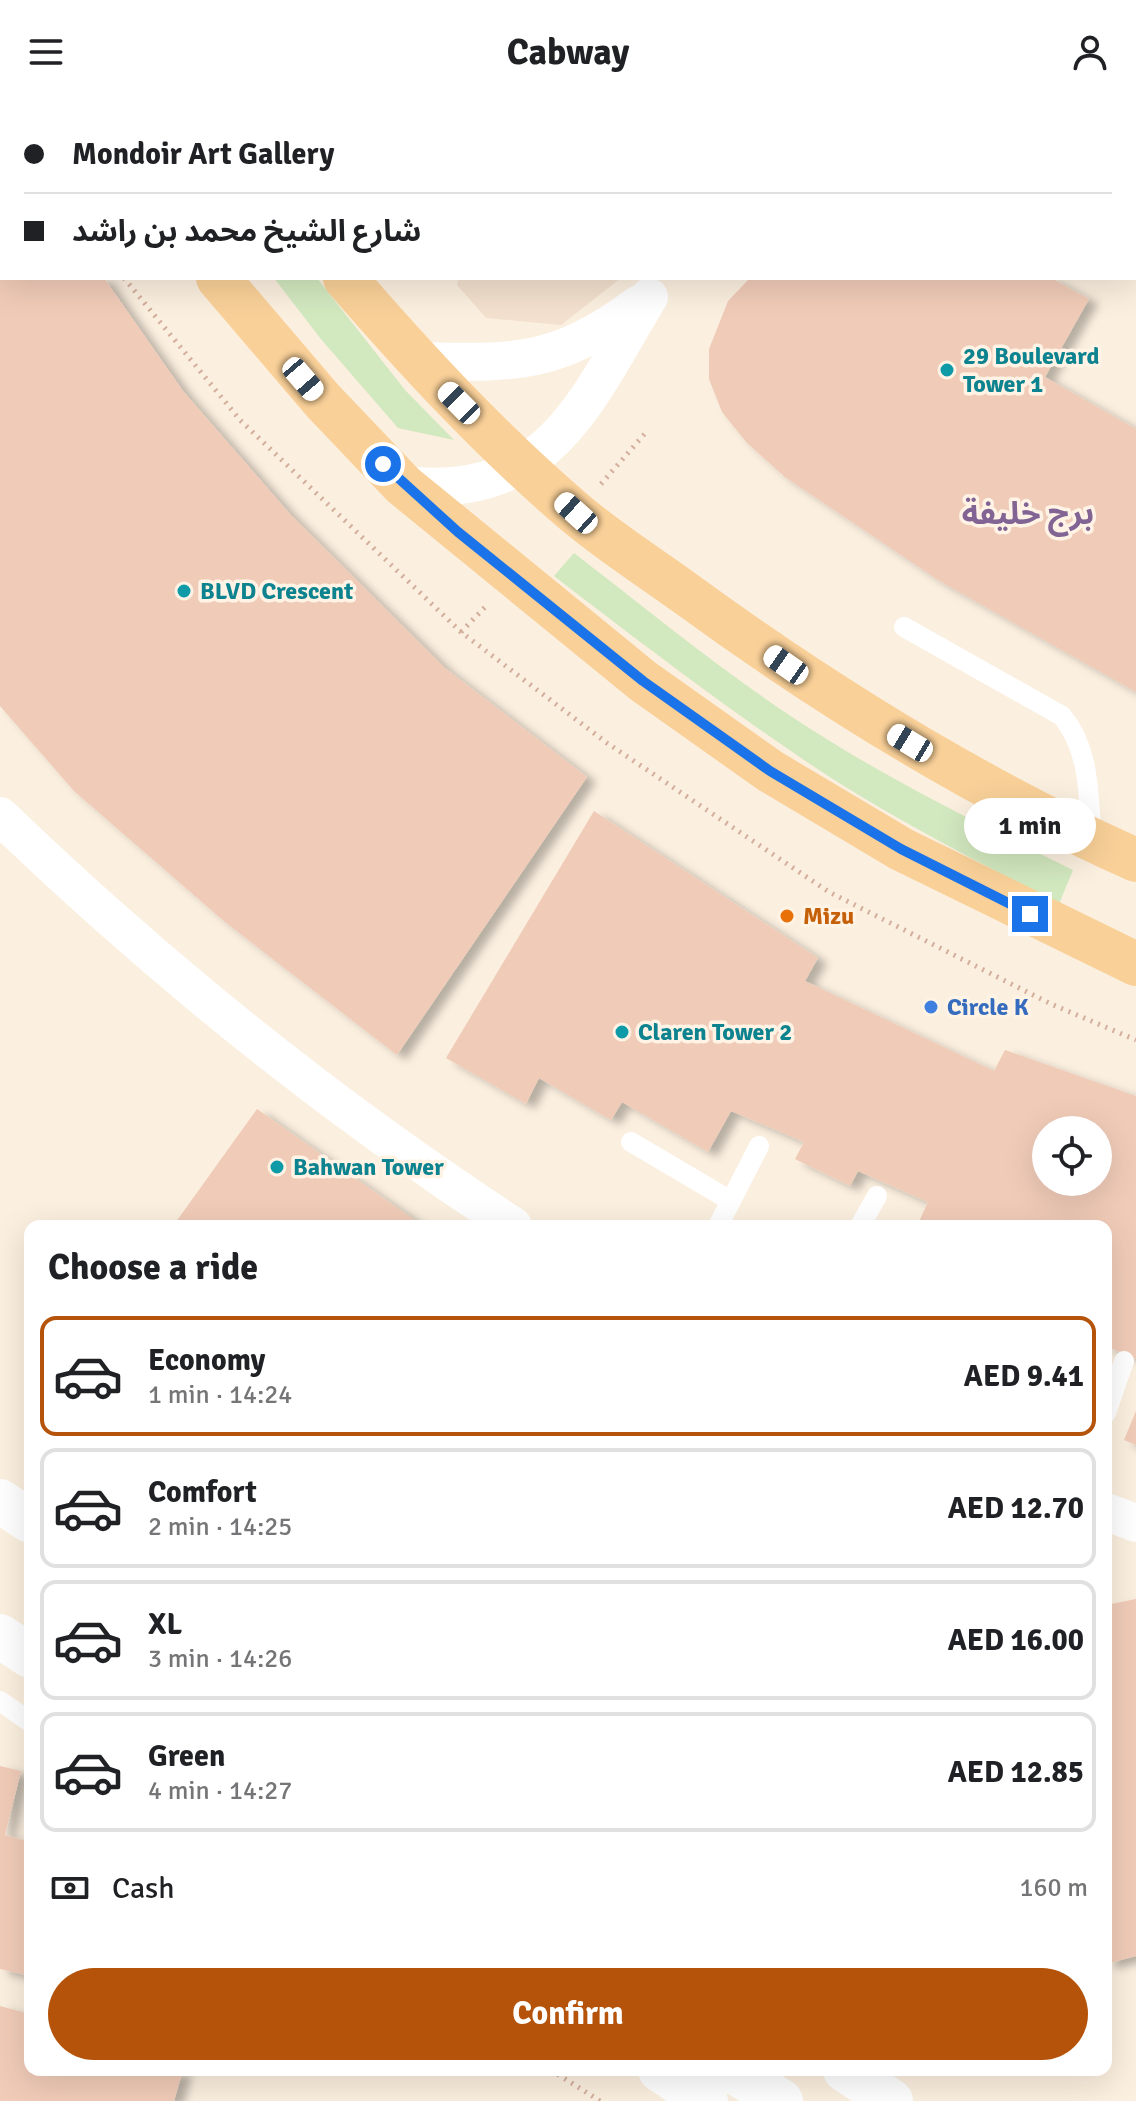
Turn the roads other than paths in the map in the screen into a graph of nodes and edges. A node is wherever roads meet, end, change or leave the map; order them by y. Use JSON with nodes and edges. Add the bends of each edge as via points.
{"nodes":[{"id":1,"x":220,"y":280,"type":"edge"},
{"id":2,"x":347,"y":280,"type":"edge"},
{"id":3,"x":658,"y":288,"type":"edge"},
{"id":4,"x":417,"y":361,"type":"junction"},
{"id":5,"x":523,"y":466,"type":"junction"},
{"id":6,"x":403,"y":485,"type":"junction"},
{"id":7,"x":904,"y":627,"type":"dead end"},
{"id":8,"x":0,"y":816,"type":"edge"},
{"id":9,"x":1092,"y":840,"type":"junction"},
{"id":10,"x":1136,"y":860,"type":"edge"},
{"id":11,"x":1136,"y":964,"type":"edge"},
{"id":12,"x":631,"y":1142,"type":"dead end"},
{"id":13,"x":759,"y":1146,"type":"dead end"},
{"id":14,"x":877,"y":1196,"type":"dead end"},
{"id":15,"x":731,"y":1201,"type":"junction"},
{"id":16,"x":504,"y":1220,"type":"edge"},
{"id":17,"x":723,"y":1220,"type":"edge"},
{"id":18,"x":863,"y":1220,"type":"edge"},
{"id":19,"x":1124,"y":1361,"type":"dead end"},
{"id":20,"x":1112,"y":1392,"type":"edge"},
{"id":21,"x":1112,"y":1514,"type":"edge"},
{"id":22,"x":1136,"y":1523,"type":"edge"},
{"id":23,"x":0,"y":1636,"type":"edge"},
{"id":24,"x":24,"y":1652,"type":"edge"},
{"id":25,"x":0,"y":1701,"type":"edge"},
{"id":26,"x":24,"y":1718,"type":"edge"},
{"id":27,"x":669,"y":2076,"type":"edge"},
{"id":28,"x":741,"y":2076,"type":"edge"},
{"id":29,"x":854,"y":2076,"type":"edge"},
{"id":30,"x":706,"y":2101,"type":"edge"},
{"id":31,"x":781,"y":2101,"type":"edge"},
{"id":32,"x":891,"y":2101,"type":"edge"}],
"edges":[{"from":1,"to":6,"type":"main road"},
{"from":2,"to":4,"type":"main road"},
{"from":3,"to":4,"type":"street","via":[[593,335],[530,360]]},
{"from":3,"to":5,"type":"street","via":[[566,427]]},
{"from":4,"to":5,"type":"main road"},
{"from":5,"to":6,"type":"street","via":[[465,486]]},
{"from":5,"to":9,"type":"main road","via":[[576,513],[860,713]]},
{"from":6,"to":11,"type":"main road","via":[[643,681],[770,771],[901,849]]},
{"from":7,"to":9,"type":"lane","via":[[1062,716],[1083,750]]},
{"from":8,"to":16,"type":"street","via":[[81,894],[257,1044],[389,1143]]},
{"from":9,"to":10,"type":"main road"},
{"from":12,"to":15,"type":"lane"},
{"from":13,"to":15,"type":"lane"},
{"from":14,"to":18,"type":"lane"},
{"from":15,"to":17,"type":"lane"},
{"from":19,"to":20,"type":"lane"},
{"from":21,"to":22,"type":"street"},
{"from":23,"to":24,"type":"street"},
{"from":25,"to":26,"type":"lane"},
{"from":27,"to":30,"type":"street"},
{"from":28,"to":31,"type":"street"},
{"from":29,"to":32,"type":"street"}]}
